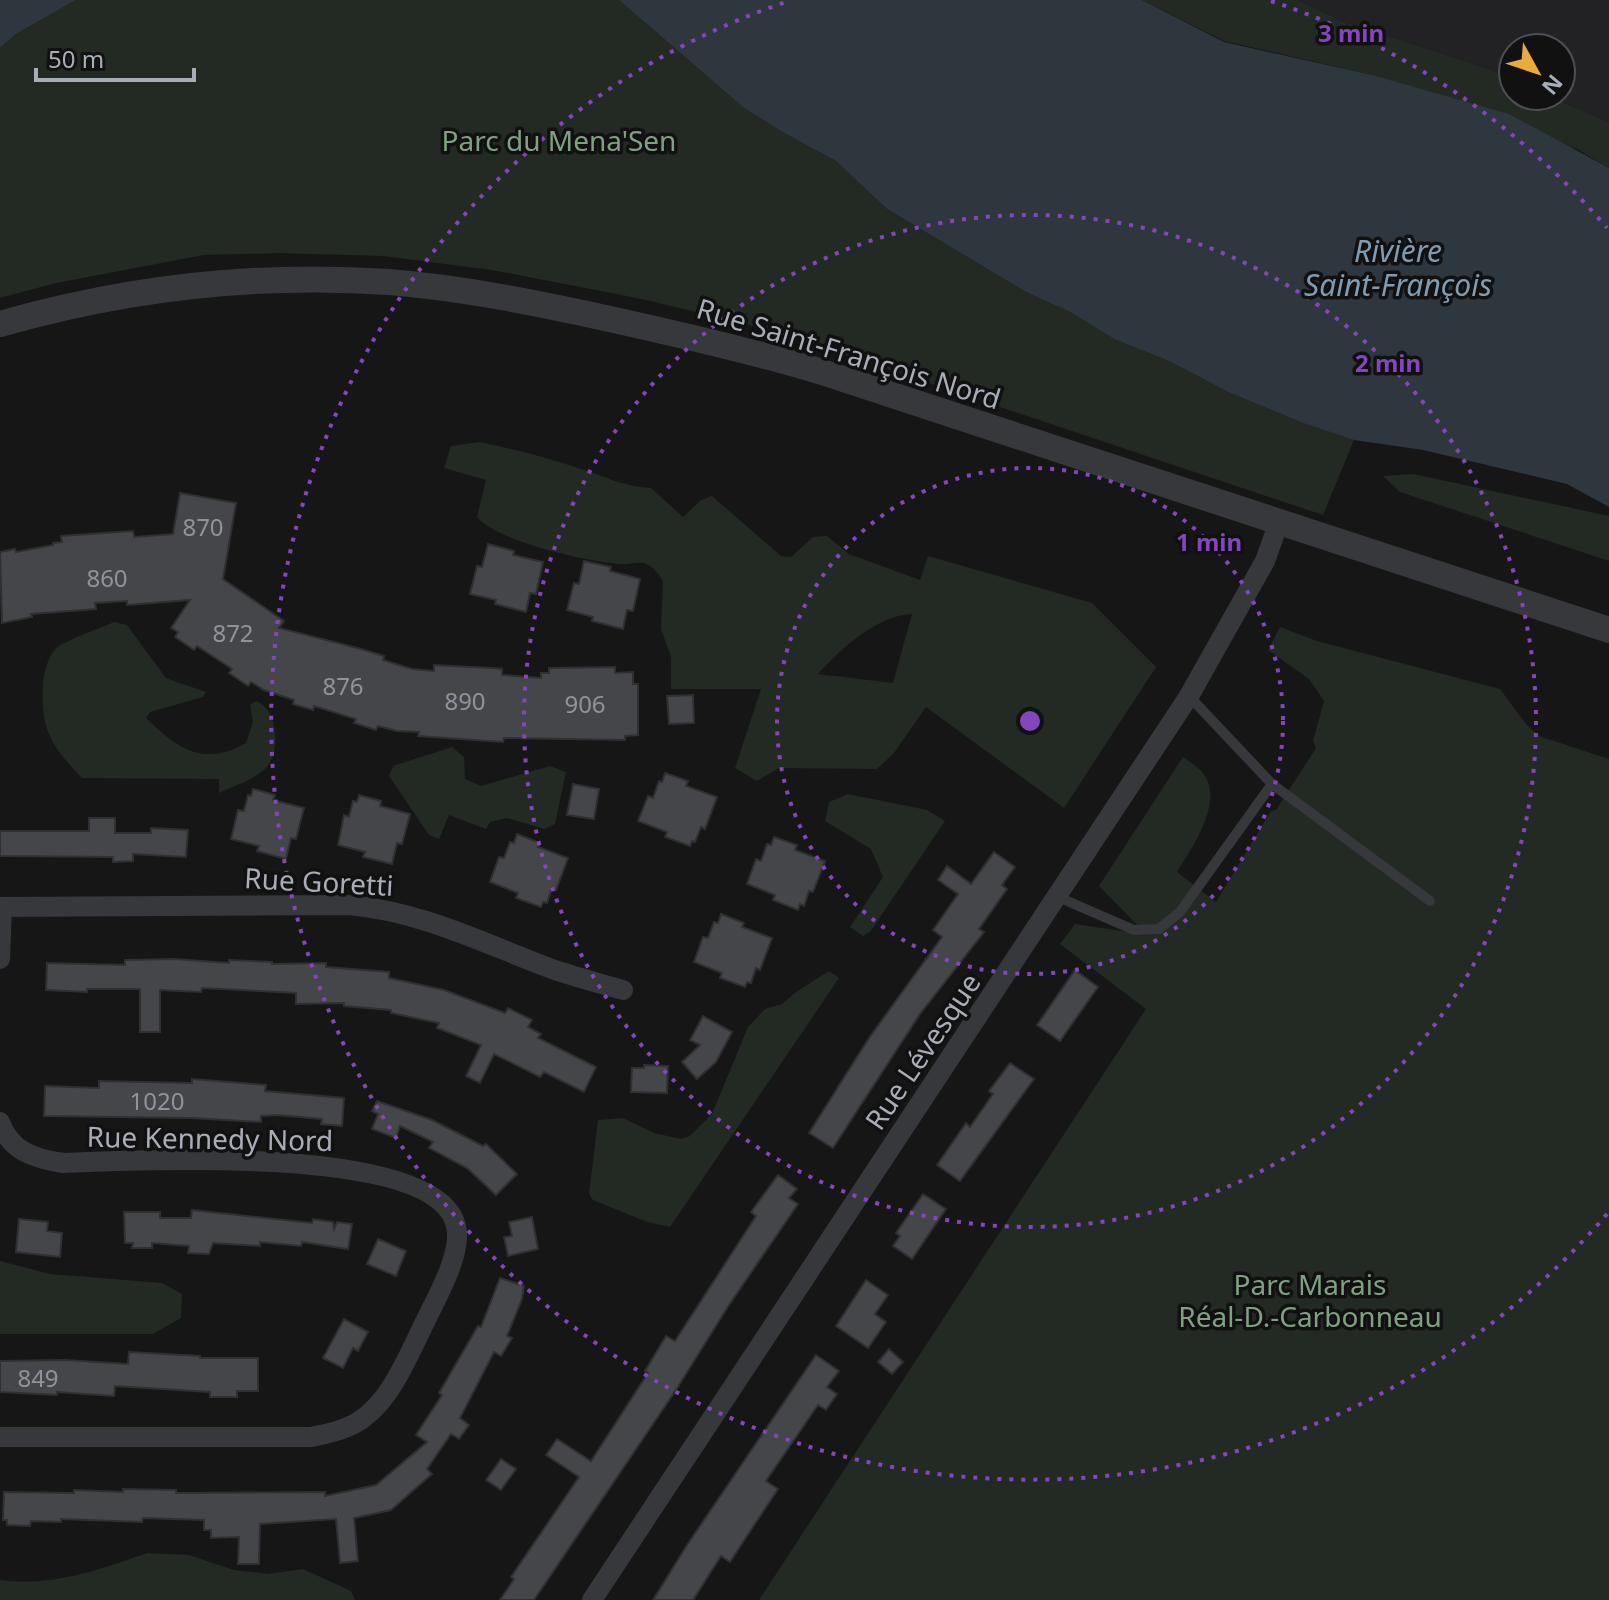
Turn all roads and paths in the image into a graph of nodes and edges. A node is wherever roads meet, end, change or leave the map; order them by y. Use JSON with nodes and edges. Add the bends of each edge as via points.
{"nodes":[{"id":1,"x":0,"y":324,"type":"edge"},
{"id":2,"x":1279,"y":522,"type":"junction"},
{"id":3,"x":1609,"y":630,"type":"edge"},
{"id":4,"x":1189,"y":696,"type":"junction"},
{"id":5,"x":1272,"y":784,"type":"junction"},
{"id":6,"x":1058,"y":897,"type":"junction"},
{"id":7,"x":1430,"y":901,"type":"dead end"},
{"id":8,"x":1,"y":907,"type":"edge"},
{"id":9,"x":0,"y":959,"type":"edge"},
{"id":10,"x":623,"y":990,"type":"dead end"},
{"id":11,"x":0,"y":1122,"type":"edge"},
{"id":12,"x":0,"y":1437,"type":"edge"},
{"id":13,"x":592,"y":1600,"type":"edge"}],
"edges":[{"from":1,"to":2,"type":"street","name":"Rue Saint-François Nord","via":[[89,301],[255,281],[390,282],[506,298],[797,364]]},
{"from":2,"to":3,"type":"street","name":"Rue Saint-François Nord"},
{"from":2,"to":4,"type":"street","name":"Rue Lévesque","via":[[1265,561]]},
{"from":4,"to":5,"type":"lane"},
{"from":4,"to":6,"type":"street","name":"Rue Lévesque"},
{"from":5,"to":6,"type":"lane","via":[[1180,912],[1159,929],[1134,930]]},
{"from":5,"to":7,"type":"lane"},
{"from":6,"to":13,"type":"street","name":"Rue Lévesque"},
{"from":8,"to":9,"type":"street"},
{"from":8,"to":10,"type":"street","name":"Rue Goretti","via":[[379,907]]},
{"from":11,"to":12,"type":"street","name":"Rue Kennedy Nord","via":[[11,1142],[27,1155],[63,1163],[280,1161],[358,1170],[425,1192],[440,1202],[458,1230],[448,1271],[410,1353],[378,1402],[353,1425],[311,1437]]}]}
